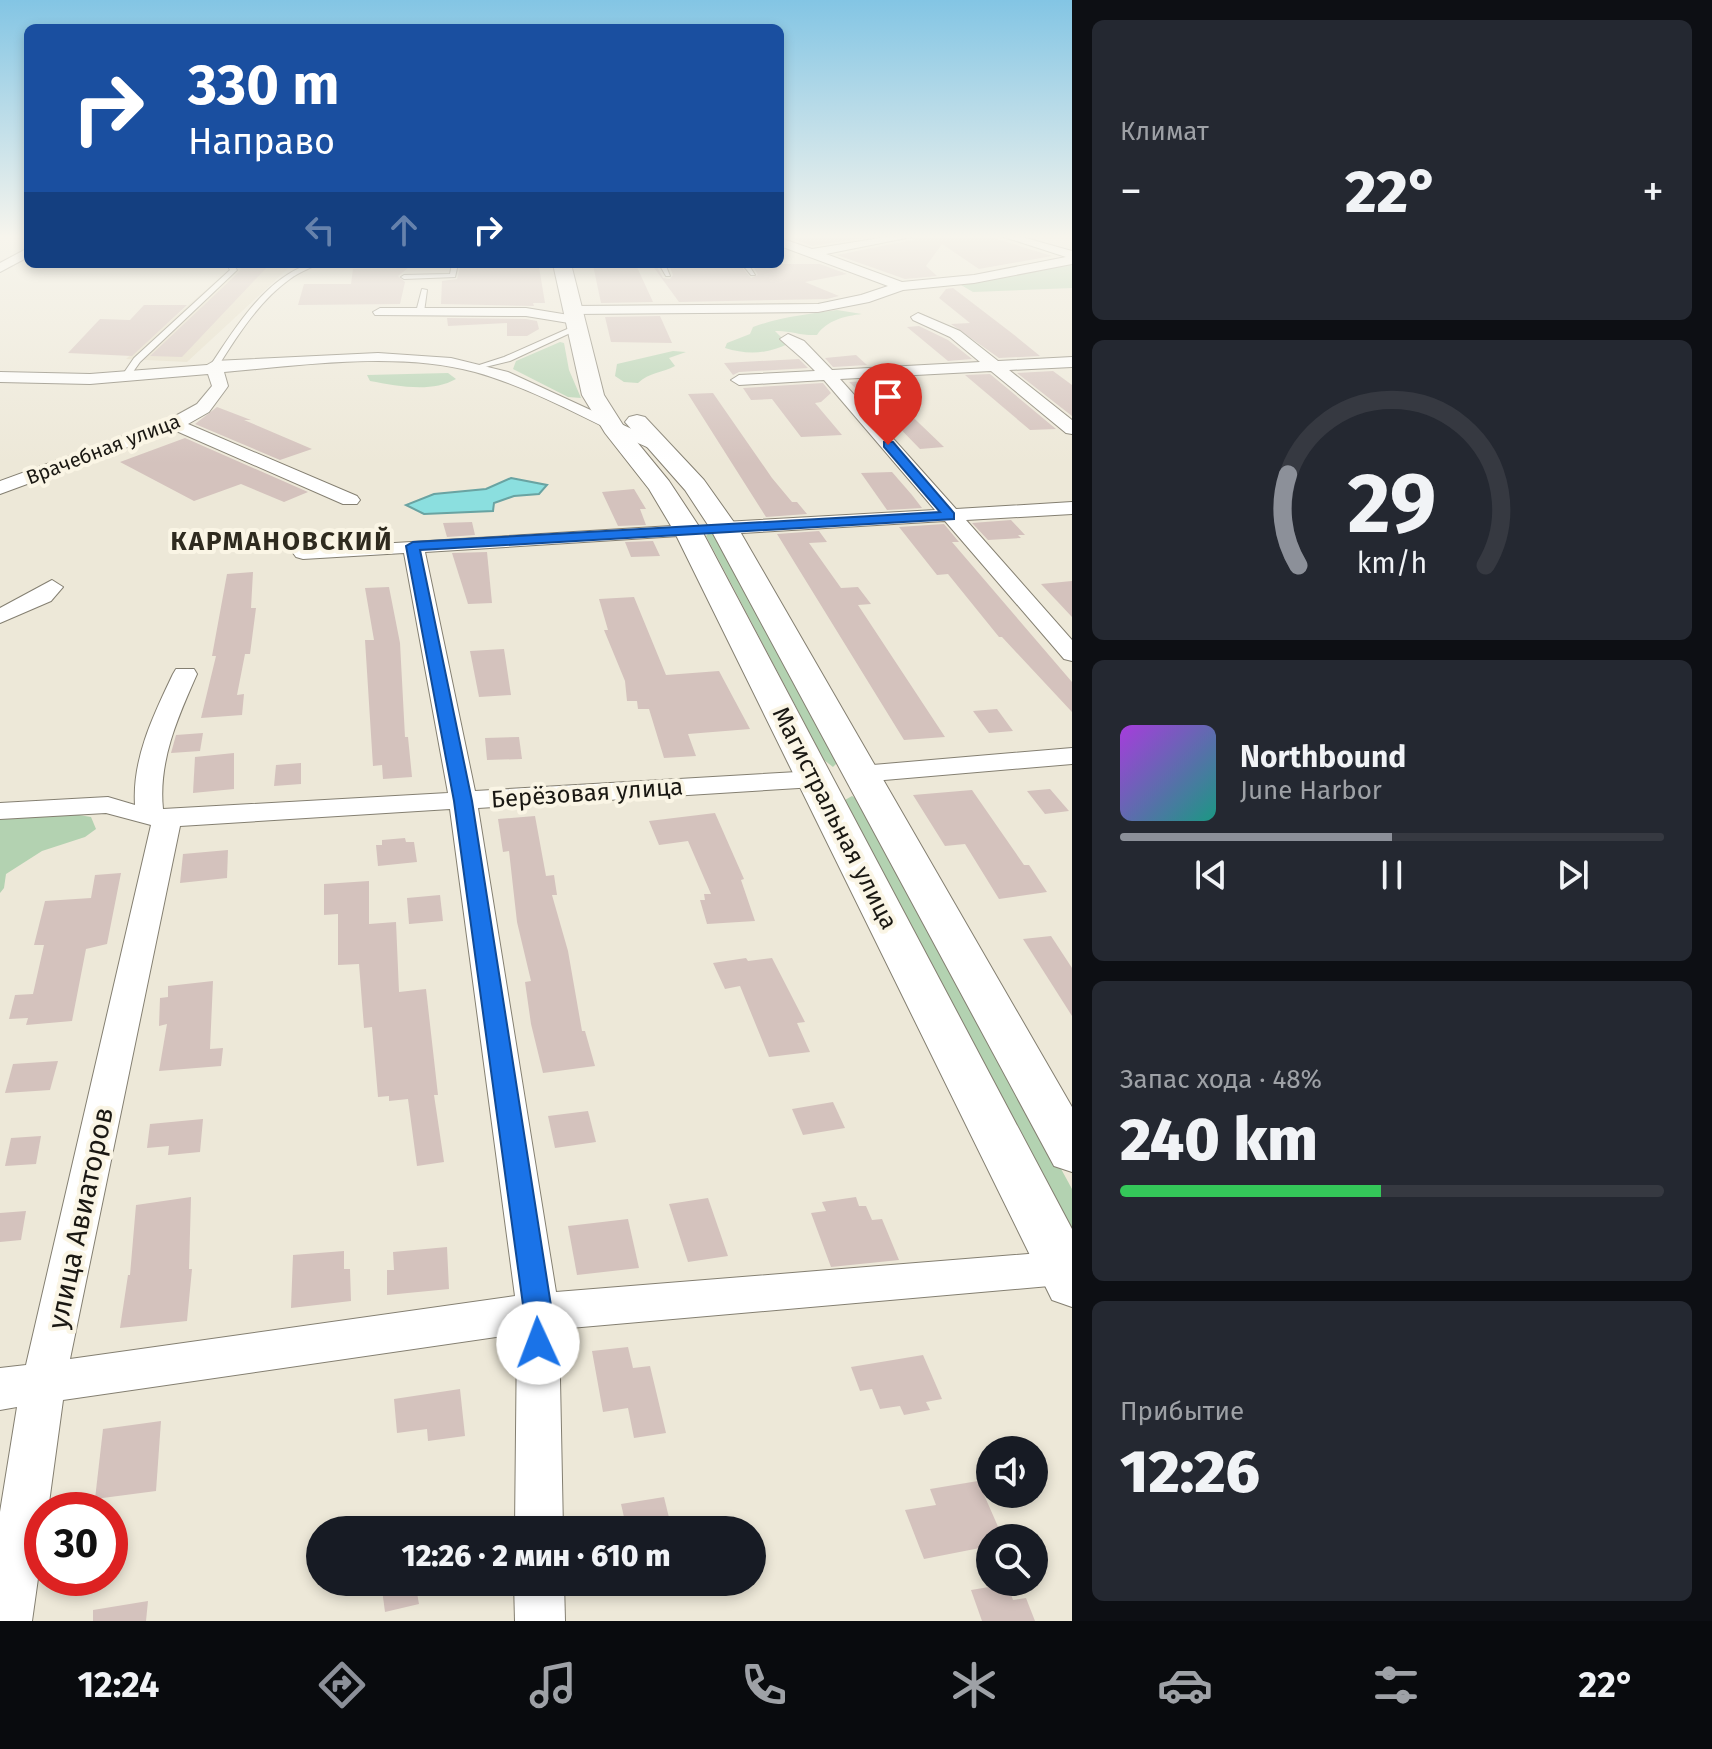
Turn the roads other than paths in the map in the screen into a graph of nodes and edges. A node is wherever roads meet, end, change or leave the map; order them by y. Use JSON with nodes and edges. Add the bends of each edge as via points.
{"nodes":[{"id":1,"x":188,"y":313,"type":"edge"},
{"id":2,"x":252,"y":313,"type":"edge"},
{"id":3,"x":529,"y":313,"type":"edge"},
{"id":4,"x":573,"y":313,"type":"edge"},
{"id":5,"x":715,"y":313,"type":"edge"},
{"id":6,"x":918,"y":317,"type":"dead end"},
{"id":7,"x":575,"y":319,"type":"junction"},
{"id":8,"x":788,"y":339,"type":"dead end"},
{"id":9,"x":1072,"y":362,"type":"edge"},
{"id":10,"x":585,"y":363,"type":"junction"},
{"id":11,"x":996,"y":365,"type":"junction"},
{"id":12,"x":214,"y":366,"type":"junction"},
{"id":13,"x":477,"y":367,"type":"junction"},
{"id":14,"x":827,"y":374,"type":"junction"},
{"id":15,"x":0,"y":377,"type":"edge"},
{"id":16,"x":125,"y":377,"type":"junction"},
{"id":17,"x":739,"y":380,"type":"dead end"},
{"id":18,"x":174,"y":424,"type":"junction"},
{"id":19,"x":613,"y":428,"type":"junction"},
{"id":20,"x":1072,"y":429,"type":"edge"},
{"id":21,"x":662,"y":447,"type":"junction"},
{"id":22,"x":7,"y":486,"type":"edge"},
{"id":23,"x":350,"y":500,"type":"dead end"},
{"id":24,"x":1072,"y":508,"type":"edge"},
{"id":25,"x":949,"y":516,"type":"junction"},
{"id":26,"x":724,"y":528,"type":"junction"},
{"id":27,"x":688,"y":531,"type":"junction"},
{"id":28,"x":413,"y":546,"type":"junction"},
{"id":29,"x":303,"y":553,"type":"dead end"},
{"id":30,"x":52,"y":587,"type":"dead end"},
{"id":31,"x":0,"y":616,"type":"edge"},
{"id":32,"x":1072,"y":654,"type":"edge"},
{"id":33,"x":185,"y":674,"type":"dead end"},
{"id":34,"x":1072,"y":756,"type":"edge"},
{"id":35,"x":861,"y":774,"type":"junction"},
{"id":36,"x":815,"y":779,"type":"junction"},
{"id":37,"x":463,"y":801,"type":"junction"},
{"id":38,"x":0,"y":811,"type":"edge"},
{"id":39,"x":158,"y":817,"type":"junction"},
{"id":40,"x":1072,"y":1152,"type":"edge"},
{"id":41,"x":1069,"y":1276,"type":"edge"},
{"id":42,"x":538,"y":1312,"type":"junction"},
{"id":43,"x":43,"y":1385,"type":"junction"},
{"id":44,"x":0,"y":1389,"type":"edge"},
{"id":45,"x":539,"y":1516,"type":"edge"},
{"id":46,"x":539,"y":1596,"type":"edge"},
{"id":47,"x":7,"y":1621,"type":"edge"},
{"id":48,"x":540,"y":1621,"type":"edge"}],
"edges":[{"from":1,"to":16,"type":"lane"},
{"from":2,"to":12,"type":"lane"},
{"from":3,"to":7,"type":"street"},
{"from":4,"to":7,"type":"main road","name":"Магистральная улица"},
{"from":5,"to":7,"type":"street"},
{"from":6,"to":11,"type":"street","via":[[955,334]]},
{"from":7,"to":10,"type":"main road","name":"Магистральная улица"},
{"from":7,"to":13,"type":"lane","via":[[507,359]]},
{"from":8,"to":14,"type":"street"},
{"from":9,"to":11,"type":"street"},
{"from":10,"to":19,"type":"main road","name":"Магистральная улица","via":[[593,395]]},
{"from":10,"to":21,"type":"main road","name":"Магистральная улица"},
{"from":11,"to":14,"type":"street"},
{"from":11,"to":20,"type":"street"},
{"from":12,"to":13,"type":"street","via":[[388,358]]},
{"from":12,"to":16,"type":"street"},
{"from":12,"to":18,"type":"street","name":"Врачебная улица","via":[[220,386],[203,408]]},
{"from":13,"to":19,"type":"street","via":[[560,399]]},
{"from":14,"to":17,"type":"street"},
{"from":14,"to":25,"type":"street"},
{"from":15,"to":16,"type":"street"},
{"from":18,"to":22,"type":"street","name":"Врачебная улица"},
{"from":18,"to":23,"type":"street"},
{"from":19,"to":21,"type":"street"},
{"from":19,"to":27,"type":"main road","name":"Магистральная улица"},
{"from":21,"to":26,"type":"main road","name":"Магистральная улица"},
{"from":24,"to":25,"type":"street"},
{"from":25,"to":26,"type":"street"},
{"from":25,"to":32,"type":"street"},
{"from":26,"to":27,"type":"main road"},
{"from":26,"to":35,"type":"main road","name":"Магистральная улица"},
{"from":27,"to":28,"type":"street"},
{"from":27,"to":36,"type":"main road","name":"Магистральная улица"},
{"from":28,"to":29,"type":"street"},
{"from":28,"to":37,"type":"street"},
{"from":30,"to":31,"type":"street"},
{"from":33,"to":39,"type":"street","name":"улица Авиаторов","via":[[164,719],[147,780]]},
{"from":34,"to":35,"type":"street"},
{"from":35,"to":36,"type":"main road"},
{"from":35,"to":40,"type":"main road","name":"Магистральная улица"},
{"from":36,"to":37,"type":"street","name":"Берёзовая улица"},
{"from":36,"to":41,"type":"main road","name":"Магистральная улица"},
{"from":37,"to":39,"type":"street","name":"Берёзовая улица"},
{"from":37,"to":42,"type":"street"},
{"from":38,"to":39,"type":"street","name":"Берёзовая улица","via":[[108,805]]},
{"from":39,"to":43,"type":"street","name":"улица Авиаторов"},
{"from":41,"to":42,"type":"street"},
{"from":42,"to":43,"type":"street"},
{"from":42,"to":45,"type":"street"},
{"from":43,"to":44,"type":"street"},
{"from":43,"to":47,"type":"street","name":"улица Авиаторов"},
{"from":46,"to":48,"type":"street"}]}
